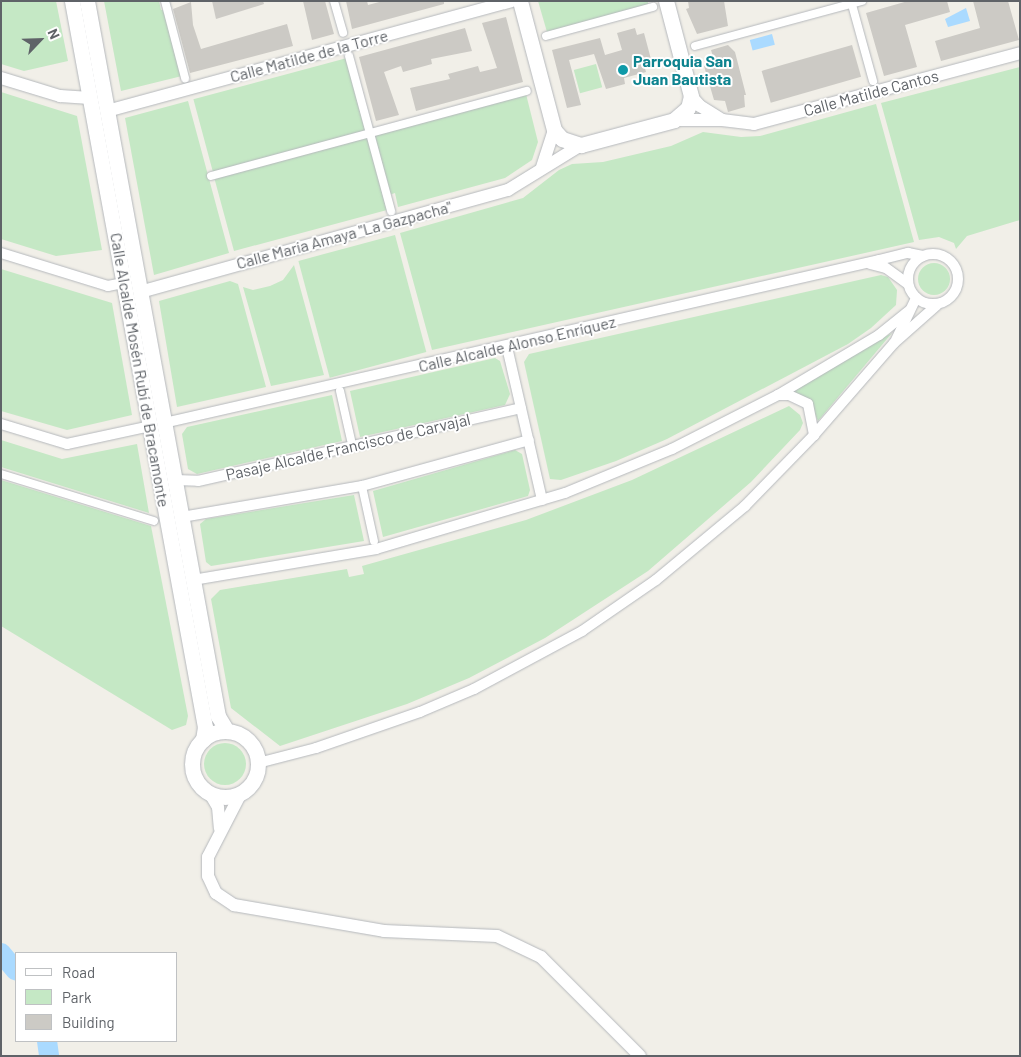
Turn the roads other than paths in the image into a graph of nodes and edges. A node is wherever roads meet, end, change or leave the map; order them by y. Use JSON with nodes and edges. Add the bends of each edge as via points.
{"nodes":[{"id":1,"x":72,"y":1,"type":"edge"},
{"id":2,"x":87,"y":1,"type":"edge"},
{"id":3,"x":165,"y":1,"type":"edge"},
{"id":4,"x":334,"y":1,"type":"edge"},
{"id":5,"x":511,"y":1,"type":"edge"},
{"id":6,"x":520,"y":1,"type":"edge"},
{"id":7,"x":862,"y":1,"type":"edge"},
{"id":8,"x":852,"y":3,"type":"edge"},
{"id":9,"x":659,"y":4,"type":"edge"},
{"id":10,"x":343,"y":33,"type":"dead end"},
{"id":11,"x":546,"y":36,"type":"dead end"},
{"id":12,"x":695,"y":46,"type":"dead end"},
{"id":13,"x":1020,"y":53,"type":"edge"},
{"id":14,"x":349,"y":56,"type":"dead end"},
{"id":15,"x":1,"y":78,"type":"edge"},
{"id":16,"x":185,"y":78,"type":"dead end"},
{"id":17,"x":873,"y":82,"type":"dead end"},
{"id":18,"x":528,"y":91,"type":"dead end"},
{"id":19,"x":691,"y":96,"type":"junction"},
{"id":20,"x":90,"y":98,"type":"junction"},
{"id":21,"x":107,"y":111,"type":"junction"},
{"id":22,"x":674,"y":120,"type":"junction"},
{"id":23,"x":722,"y":120,"type":"junction"},
{"id":24,"x":554,"y":130,"type":"junction"},
{"id":25,"x":370,"y":133,"type":"junction"},
{"id":26,"x":581,"y":146,"type":"junction"},
{"id":27,"x":542,"y":167,"type":"junction"},
{"id":28,"x":211,"y":176,"type":"dead end"},
{"id":29,"x":391,"y":211,"type":"dead end"},
{"id":30,"x":1,"y":253,"type":"edge"},
{"id":31,"x":923,"y":256,"type":"junction"},
{"id":32,"x":870,"y":264,"type":"junction"},
{"id":33,"x":124,"y":282,"type":"junction"},
{"id":34,"x":908,"y":284,"type":"junction"},
{"id":35,"x":140,"y":292,"type":"junction"},
{"id":36,"x":916,"y":298,"type":"junction"},
{"id":37,"x":937,"y":304,"type":"junction"},
{"id":38,"x":908,"y":311,"type":"junction"},
{"id":39,"x":894,"y":343,"type":"junction"},
{"id":40,"x":507,"y":347,"type":"junction"},
{"id":41,"x":340,"y":391,"type":"dead end"},
{"id":42,"x":778,"y":395,"type":"junction"},
{"id":43,"x":521,"y":408,"type":"junction"},
{"id":44,"x":1,"y":424,"type":"edge"},
{"id":45,"x":157,"y":425,"type":"junction"},
{"id":46,"x":814,"y":435,"type":"junction"},
{"id":47,"x":351,"y":440,"type":"dead end"},
{"id":48,"x":529,"y":440,"type":"junction"},
{"id":49,"x":1,"y":474,"type":"edge"},
{"id":50,"x":175,"y":480,"type":"junction"},
{"id":51,"x":363,"y":490,"type":"dead end"},
{"id":52,"x":542,"y":500,"type":"junction"},
{"id":53,"x":182,"y":517,"type":"junction"},
{"id":54,"x":154,"y":521,"type":"dead end"},
{"id":55,"x":374,"y":541,"type":"dead end"},
{"id":56,"x":193,"y":580,"type":"junction"},
{"id":57,"x":227,"y":731,"type":"junction"},
{"id":58,"x":203,"y":740,"type":"junction"},
{"id":59,"x":258,"y":763,"type":"junction"},
{"id":60,"x":209,"y":792,"type":"junction"},
{"id":61,"x":241,"y":793,"type":"junction"},
{"id":62,"x":220,"y":828,"type":"junction"},
{"id":63,"x":640,"y":1056,"type":"edge"}],
"edges":[{"from":1,"to":20,"type":"main road","name":"Calle Alcalde Mosén Rubí de Bracamonte"},
{"from":2,"to":21,"type":"main road","name":"Calle Alcalde Mosén Rubí de Bracamonte"},
{"from":3,"to":16,"type":"street"},
{"from":4,"to":10,"type":"street"},
{"from":5,"to":21,"type":"street","name":"Calle Matilde de la Torre"},
{"from":6,"to":24,"type":"main road"},
{"from":7,"to":8,"type":"street"},
{"from":8,"to":12,"type":"street"},
{"from":8,"to":17,"type":"street"},
{"from":9,"to":11,"type":"street"},
{"from":9,"to":19,"type":"main road"},
{"from":13,"to":23,"type":"street","name":"Calle Matilde Cantos","via":[[754,124]]},
{"from":14,"to":25,"type":"street"},
{"from":15,"to":20,"type":"street","via":[[60,96]]},
{"from":18,"to":25,"type":"street"},
{"from":19,"to":22,"type":"main road","via":[[683,116]]},
{"from":19,"to":23,"type":"street","name":"Calle Matilde Cantos"},
{"from":20,"to":33,"type":"main road","name":"Calle Alcalde Mosén Rubí de Bracamonte"},
{"from":21,"to":35,"type":"main road","name":"Calle Alcalde Mosén Rubí de Bracamonte"},
{"from":22,"to":23,"type":"street","name":"Calle Matilde Cantos"},
{"from":22,"to":26,"type":"main road"},
{"from":24,"to":26,"type":"main road","via":[[562,139]]},
{"from":24,"to":27,"type":"street"},
{"from":25,"to":28,"type":"street"},
{"from":25,"to":29,"type":"street"},
{"from":26,"to":27,"type":"street","name":"Calle María Amaya \"La Gazpacha\""},
{"from":27,"to":35,"type":"street","name":"Calle María Amaya \"La Gazpacha\"","via":[[529,179],[508,190]]},
{"from":30,"to":33,"type":"street","via":[[108,286]]},
{"from":31,"to":32,"type":"street","name":"Calle Alcalde Alonso Enríquez","via":[[908,253]]},
{"from":31,"to":34,"type":"street","via":[[912,265]]},
{"from":31,"to":37,"type":"street","via":[[943,256],[953,262],[958,273],[959,283],[953,296]]},
{"from":32,"to":34,"type":"street","via":[[886,268]]},
{"from":32,"to":40,"type":"street","name":"Calle Alcalde Alonso Enríquez"},
{"from":33,"to":45,"type":"main road","name":"Calle Alcalde Mosén Rubí de Bracamonte"},
{"from":34,"to":36,"type":"street"},
{"from":35,"to":45,"type":"main road","name":"Calle Alcalde Mosén Rubí de Bracamonte"},
{"from":36,"to":37,"type":"street","via":[[927,304]]},
{"from":36,"to":38,"type":"street"},
{"from":37,"to":39,"type":"street"},
{"from":38,"to":39,"type":"street"},
{"from":38,"to":42,"type":"street","via":[[879,335]]},
{"from":39,"to":46,"type":"street"},
{"from":40,"to":43,"type":"street"},
{"from":40,"to":45,"type":"street","name":"Calle Alcalde Alonso Enríquez"},
{"from":41,"to":47,"type":"street"},
{"from":42,"to":46,"type":"street","via":[[789,395],[808,404]]},
{"from":42,"to":52,"type":"street","via":[[672,449]]},
{"from":43,"to":48,"type":"street"},
{"from":43,"to":50,"type":"street","name":"Pasaje Alcalde Francisco de Carvajal","via":[[198,481]]},
{"from":44,"to":45,"type":"street","name":"Calle Alcalde Alonso Enríquez","via":[[67,444]]},
{"from":45,"to":50,"type":"main road","name":"Calle Alcalde Mosén Rubí de Bracamonte"},
{"from":45,"to":58,"type":"main road","name":"Calle Alcalde Mosén Rubí de Bracamonte","via":[[205,727]]},
{"from":46,"to":59,"type":"street","via":[[704,542],[582,631],[483,685],[420,712],[362,734]]},
{"from":48,"to":52,"type":"street"},
{"from":48,"to":53,"type":"street","via":[[362,486]]},
{"from":49,"to":54,"type":"street"},
{"from":50,"to":53,"type":"main road","name":"Calle Alcalde Mosén Rubí de Bracamonte"},
{"from":51,"to":55,"type":"street"},
{"from":52,"to":56,"type":"street","via":[[376,549]]},
{"from":53,"to":56,"type":"main road","name":"Calle Alcalde Mosén Rubí de Bracamonte"},
{"from":56,"to":57,"type":"main road","name":"Calle Alcalde Mosén Rubí de Bracamonte","via":[[218,716]]},
{"from":57,"to":58,"type":"main road"},
{"from":57,"to":59,"type":"main road","via":[[249,742]]},
{"from":58,"to":60,"type":"main road","via":[[194,755],[193,766],[195,777]]},
{"from":59,"to":61,"type":"main road","via":[[254,779]]},
{"from":60,"to":61,"type":"main road","via":[[227,797]]},
{"from":60,"to":62,"type":"street","via":[[218,807]]},
{"from":61,"to":62,"type":"street"},
{"from":62,"to":63,"type":"street","via":[[210,848],[208,876],[216,893],[234,905],[384,931],[497,936],[541,957]]}]}
